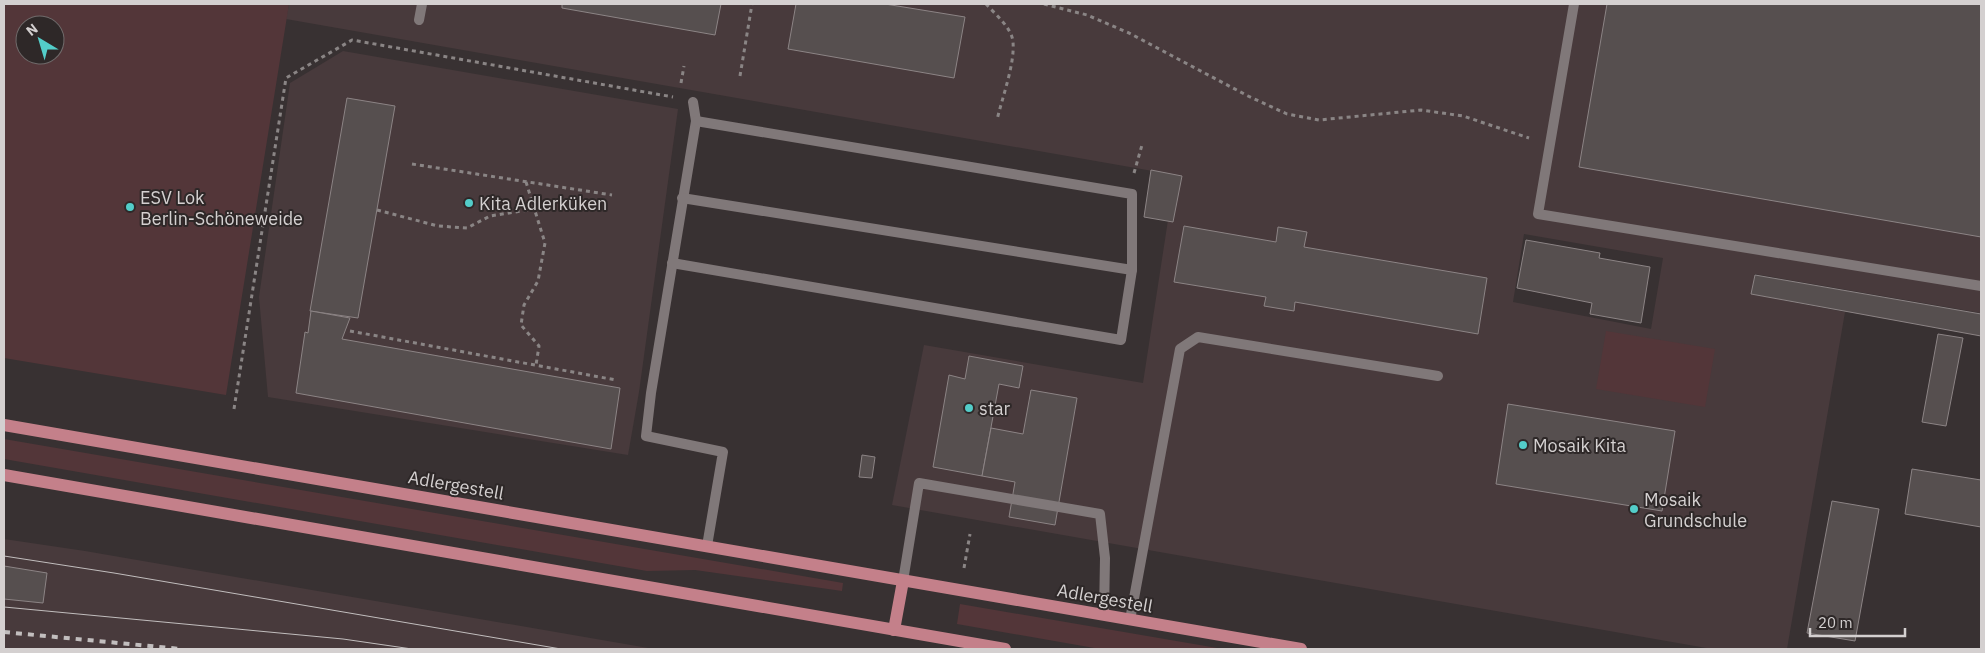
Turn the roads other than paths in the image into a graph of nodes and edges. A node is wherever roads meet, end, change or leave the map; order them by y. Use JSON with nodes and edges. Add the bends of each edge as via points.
{"nodes":[{"id":1,"x":422,"y":4,"type":"edge"},
{"id":2,"x":1574,"y":4,"type":"edge"},
{"id":3,"x":419,"y":20,"type":"dead end"},
{"id":4,"x":693,"y":102,"type":"road end"},
{"id":5,"x":696,"y":121,"type":"junction"},
{"id":6,"x":682,"y":198,"type":"junction"},
{"id":7,"x":672,"y":263,"type":"junction"},
{"id":8,"x":1132,"y":270,"type":"junction"},
{"id":9,"x":1981,"y":286,"type":"edge"},
{"id":10,"x":1438,"y":376,"type":"dead end"},
{"id":11,"x":4,"y":425,"type":"edge"},
{"id":12,"x":4,"y":475,"type":"edge"},
{"id":13,"x":707,"y":546,"type":"junction"},
{"id":14,"x":903,"y":581,"type":"junction"},
{"id":15,"x":1104,"y":615,"type":"junction"},
{"id":16,"x":1130,"y":620,"type":"junction"},
{"id":17,"x":894,"y":630,"type":"junction"},
{"id":18,"x":1005,"y":649,"type":"edge"},
{"id":19,"x":1301,"y":649,"type":"edge"}],
"edges":[{"from":1,"to":3,"type":"lane"},
{"from":2,"to":9,"type":"lane","via":[[1538,214]]},
{"from":4,"to":5,"type":"lane"},
{"from":5,"to":6,"type":"lane"},
{"from":5,"to":8,"type":"lane","via":[[1132,194]]},
{"from":6,"to":7,"type":"lane"},
{"from":6,"to":8,"type":"lane"},
{"from":7,"to":8,"type":"lane","via":[[1121,340]]},
{"from":7,"to":13,"type":"lane","via":[[646,436],[723,452]]},
{"from":10,"to":16,"type":"lane","via":[[1198,337],[1180,349]]},
{"from":11,"to":13,"type":"main road","name":"Adlergestell"},
{"from":12,"to":17,"type":"main road"},
{"from":13,"to":14,"type":"main road","name":"Adlergestell"},
{"from":14,"to":15,"type":"main road","name":"Adlergestell"},
{"from":14,"to":15,"type":"lane","via":[[919,483],[1100,514],[1105,558]]},
{"from":14,"to":17,"type":"main road"},
{"from":15,"to":16,"type":"main road","name":"Adlergestell"},
{"from":16,"to":19,"type":"main road","name":"Adlergestell"},
{"from":17,"to":18,"type":"main road"}]}
